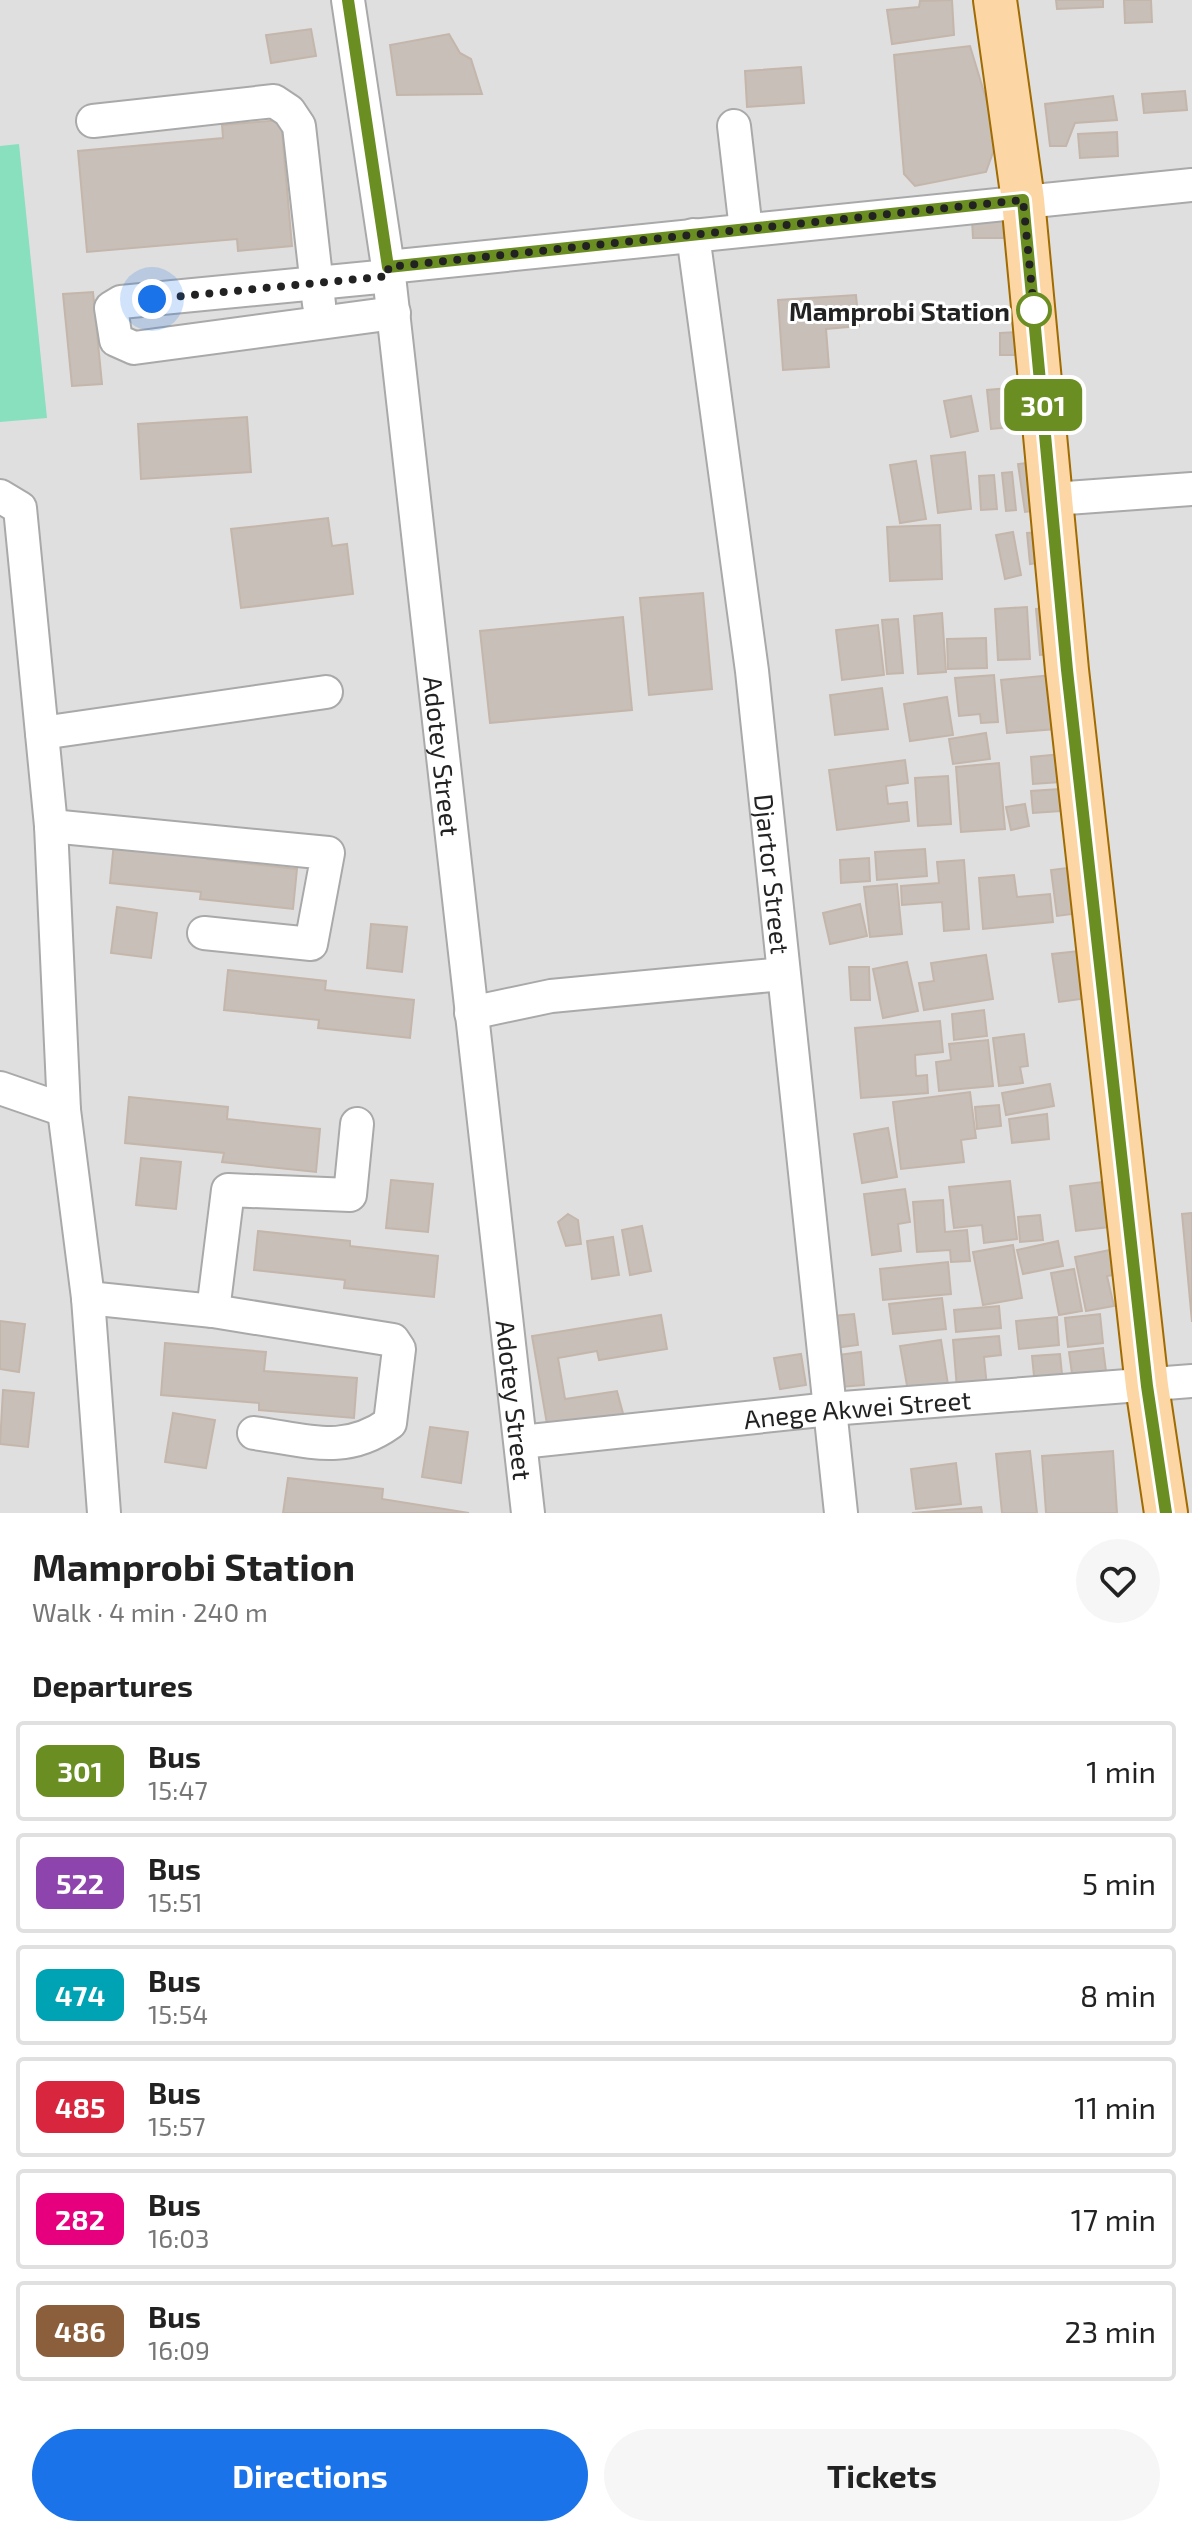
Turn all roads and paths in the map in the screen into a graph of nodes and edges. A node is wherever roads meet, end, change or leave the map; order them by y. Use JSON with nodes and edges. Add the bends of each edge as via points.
{"nodes":[{"id":1,"x":348,"y":0,"type":"edge"},
{"id":2,"x":995,"y":0,"type":"edge"},
{"id":3,"x":93,"y":121,"type":"dead end"},
{"id":4,"x":734,"y":126,"type":"dead end"},
{"id":5,"x":1192,"y":185,"type":"edge"},
{"id":6,"x":1023,"y":200,"type":"junction"},
{"id":7,"x":746,"y":230,"type":"junction"},
{"id":8,"x":693,"y":235,"type":"junction"},
{"id":9,"x":389,"y":272,"type":"junction"},
{"id":10,"x":316,"y":283,"type":"junction"},
{"id":11,"x":215,"y":292,"type":"junction"},
{"id":12,"x":394,"y":313,"type":"junction"},
{"id":13,"x":321,"y":323,"type":"junction"},
{"id":14,"x":223,"y":336,"type":"junction"},
{"id":15,"x":1192,"y":489,"type":"edge"},
{"id":16,"x":0,"y":496,"type":"edge"},
{"id":17,"x":1053,"y":499,"type":"junction"},
{"id":18,"x":326,"y":692,"type":"dead end"},
{"id":19,"x":42,"y":733,"type":"junction"},
{"id":20,"x":51,"y":826,"type":"junction"},
{"id":21,"x":204,"y":933,"type":"dead end"},
{"id":22,"x":783,"y":974,"type":"junction"},
{"id":23,"x":471,"y":1013,"type":"junction"},
{"id":24,"x":0,"y":1088,"type":"edge"},
{"id":25,"x":64,"y":1110,"type":"junction"},
{"id":26,"x":357,"y":1124,"type":"dead end"},
{"id":27,"x":88,"y":1298,"type":"junction"},
{"id":28,"x":213,"y":1311,"type":"junction"},
{"id":29,"x":1192,"y":1381,"type":"edge"},
{"id":30,"x":1147,"y":1386,"type":"junction"},
{"id":31,"x":830,"y":1409,"type":"junction"},
{"id":32,"x":254,"y":1433,"type":"dead end"},
{"id":33,"x":521,"y":1442,"type":"junction"},
{"id":34,"x":104,"y":1513,"type":"edge"},
{"id":35,"x":528,"y":1513,"type":"edge"},
{"id":36,"x":841,"y":1513,"type":"edge"},
{"id":37,"x":1166,"y":1513,"type":"edge"}],
"edges":[{"from":1,"to":9,"type":"street","name":"Adotey Street"},
{"from":2,"to":6,"type":"main road"},
{"from":3,"to":10,"type":"street","via":[[274,101],[289,111],[299,126]]},
{"from":4,"to":7,"type":"street"},
{"from":5,"to":6,"type":"street"},
{"from":6,"to":7,"type":"street"},
{"from":6,"to":17,"type":"main road"},
{"from":7,"to":8,"type":"street"},
{"from":8,"to":9,"type":"street"},
{"from":8,"to":22,"type":"street","name":"Djartor Street","via":[[752,671]]},
{"from":9,"to":10,"type":"street"},
{"from":9,"to":12,"type":"street","name":"Adotey Street"},
{"from":10,"to":11,"type":"street"},
{"from":10,"to":13,"type":"street"},
{"from":11,"to":14,"type":"street"},
{"from":11,"to":14,"type":"street","via":[[121,302],[111,308],[112,327],[116,340],[134,348]]},
{"from":12,"to":13,"type":"street"},
{"from":12,"to":23,"type":"street","name":"Adotey Street"},
{"from":13,"to":14,"type":"street"},
{"from":15,"to":17,"type":"street"},
{"from":16,"to":19,"type":"street","via":[[20,508]]},
{"from":17,"to":30,"type":"main road","via":[[1067,670]]},
{"from":18,"to":19,"type":"street"},
{"from":19,"to":20,"type":"street"},
{"from":20,"to":21,"type":"street","via":[[328,853],[311,944]]},
{"from":20,"to":25,"type":"street"},
{"from":22,"to":23,"type":"street","via":[[551,996]]},
{"from":22,"to":31,"type":"street","name":"Djartor Street"},
{"from":23,"to":33,"type":"street","name":"Adotey Street"},
{"from":24,"to":25,"type":"street"},
{"from":25,"to":27,"type":"street"},
{"from":26,"to":28,"type":"street","via":[[350,1195],[228,1190]]},
{"from":27,"to":28,"type":"street"},
{"from":27,"to":34,"type":"street"},
{"from":28,"to":32,"type":"street","via":[[393,1340],[399,1349],[390,1423],[369,1438],[343,1444]]},
{"from":29,"to":30,"type":"street","name":"Anege Akwei Street"},
{"from":30,"to":31,"type":"street","name":"Anege Akwei Street"},
{"from":30,"to":37,"type":"main road"},
{"from":31,"to":33,"type":"street","name":"Anege Akwei Street"},
{"from":31,"to":36,"type":"street","name":"Djartor Street"},
{"from":33,"to":35,"type":"street","name":"Adotey Street"}]}
